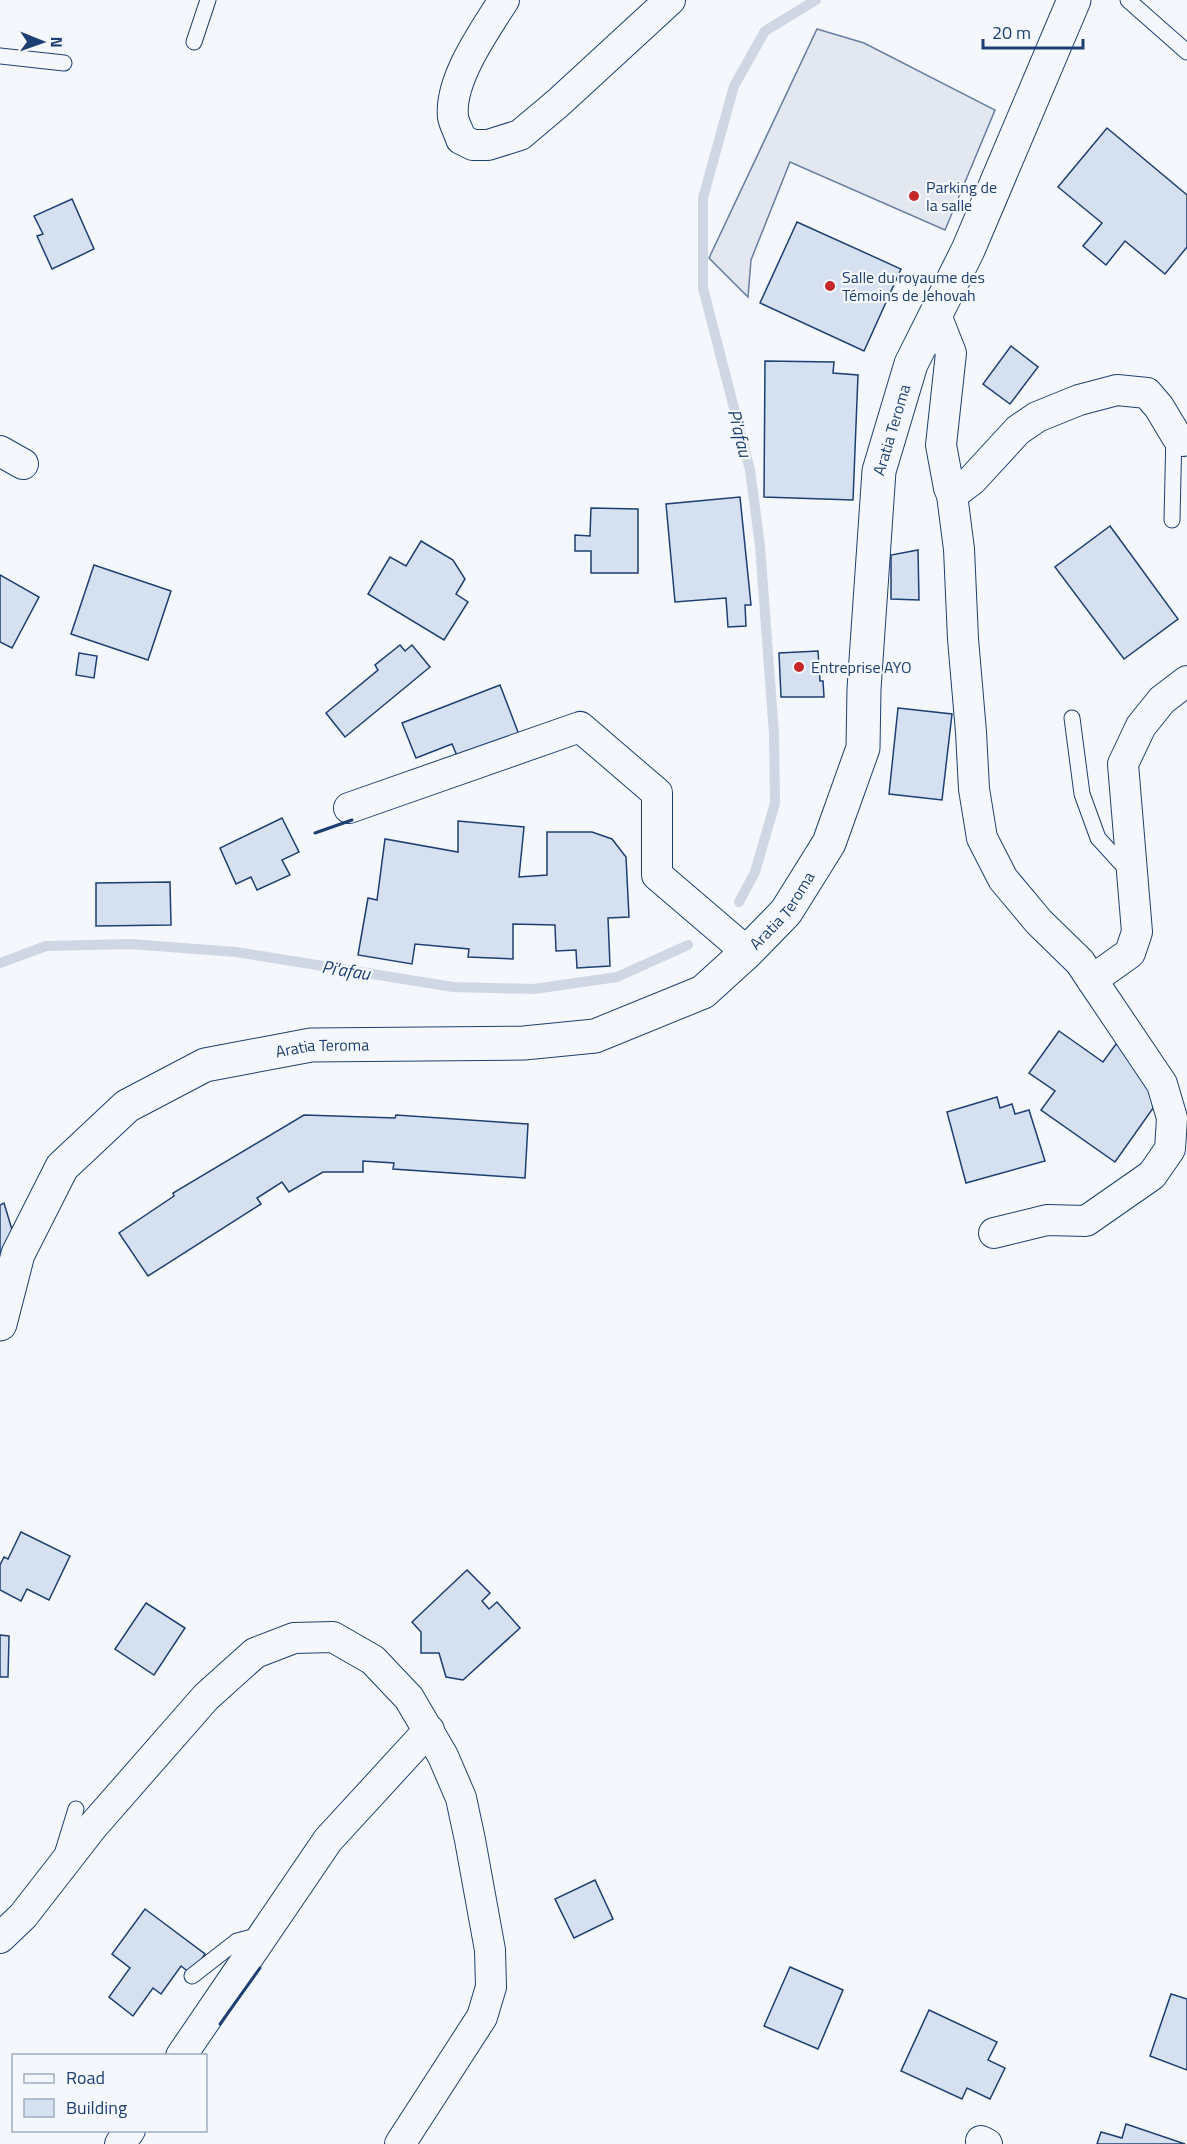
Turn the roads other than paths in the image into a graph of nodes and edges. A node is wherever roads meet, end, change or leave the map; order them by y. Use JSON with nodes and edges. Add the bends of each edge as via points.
{"nodes":[{"id":1,"x":208,"y":0,"type":"edge"},
{"id":2,"x":504,"y":0,"type":"edge"},
{"id":3,"x":670,"y":0,"type":"edge"},
{"id":4,"x":1074,"y":0,"type":"edge"},
{"id":5,"x":1128,"y":0,"type":"edge"},
{"id":6,"x":194,"y":42,"type":"dead end"},
{"id":7,"x":1187,"y":52,"type":"edge"},
{"id":8,"x":0,"y":56,"type":"edge"},
{"id":9,"x":64,"y":63,"type":"dead end"},
{"id":10,"x":936,"y":315,"type":"junction"},
{"id":11,"x":1181,"y":436,"type":"edge"},
{"id":12,"x":952,"y":495,"type":"junction"},
{"id":13,"x":1172,"y":520,"type":"dead end"},
{"id":14,"x":1187,"y":681,"type":"edge"},
{"id":15,"x":1072,"y":718,"type":"dead end"},
{"id":16,"x":349,"y":808,"type":"dead end"},
{"id":17,"x":1133,"y":876,"type":"junction"},
{"id":18,"x":747,"y":952,"type":"junction"},
{"id":19,"x":1092,"y":980,"type":"junction"},
{"id":20,"x":994,"y":1233,"type":"dead end"},
{"id":21,"x":0,"y":1323,"type":"edge"},
{"id":22,"x":429,"y":1730,"type":"junction"},
{"id":23,"x":76,"y":1809,"type":"dead end"},
{"id":24,"x":52,"y":1879,"type":"junction"},
{"id":25,"x":266,"y":1933,"type":"junction"},
{"id":26,"x":0,"y":1938,"type":"edge"},
{"id":27,"x":192,"y":1976,"type":"dead end"},
{"id":28,"x":182,"y":2054,"type":"edge"},
{"id":29,"x":400,"y":2144,"type":"edge"}],
"edges":[{"from":1,"to":6,"type":"lane"},
{"from":2,"to":3,"type":"street","via":[[474,47],[456,90],[453,118],[461,139],[473,145],[488,145],[520,135]]},
{"from":4,"to":10,"type":"main road","name":"Aratia Teroma","via":[[968,250]]},
{"from":5,"to":7,"type":"lane"},
{"from":8,"to":9,"type":"lane"},
{"from":10,"to":12,"type":"street","via":[[951,353],[942,445]]},
{"from":10,"to":18,"type":"main road","name":"Aratia Teroma","via":[[911,364],[879,471],[863,748],[829,843],[786,912]]},
{"from":11,"to":12,"type":"street","via":[[1147,393],[1117,390],[1037,417],[1018,430],[972,480]]},
{"from":11,"to":13,"type":"lane"},
{"from":12,"to":19,"type":"street","via":[[974,789],[982,838],[1003,879]]},
{"from":14,"to":17,"type":"street","via":[[1162,700],[1141,726],[1124,764]]},
{"from":15,"to":17,"type":"lane","via":[[1082,794],[1098,838]]},
{"from":16,"to":18,"type":"street","via":[[580,727],[657,793],[657,875]]},
{"from":17,"to":19,"type":"street","via":[[1137,932],[1130,953]]},
{"from":18,"to":21,"type":"main road","name":"Aratia Teroma","via":[[703,992],[596,1036],[524,1043],[311,1045],[205,1065],[127,1106],[62,1167],[18,1254]]},
{"from":19,"to":20,"type":"street","via":[[1162,1084],[1172,1118],[1170,1149],[1152,1175],[1086,1221],[1047,1220]]},
{"from":22,"to":24,"type":"street","via":[[409,1698],[373,1660],[333,1637],[294,1638],[255,1653],[206,1696]]},
{"from":22,"to":25,"type":"street","via":[[328,1840]]},
{"from":22,"to":29,"type":"street","via":[[461,1798],[490,1950],[491,1987],[482,2017]]},
{"from":23,"to":24,"type":"lane"},
{"from":24,"to":26,"type":"street"},
{"from":25,"to":27,"type":"lane","via":[[237,1941]]},
{"from":25,"to":28,"type":"street"}]}
